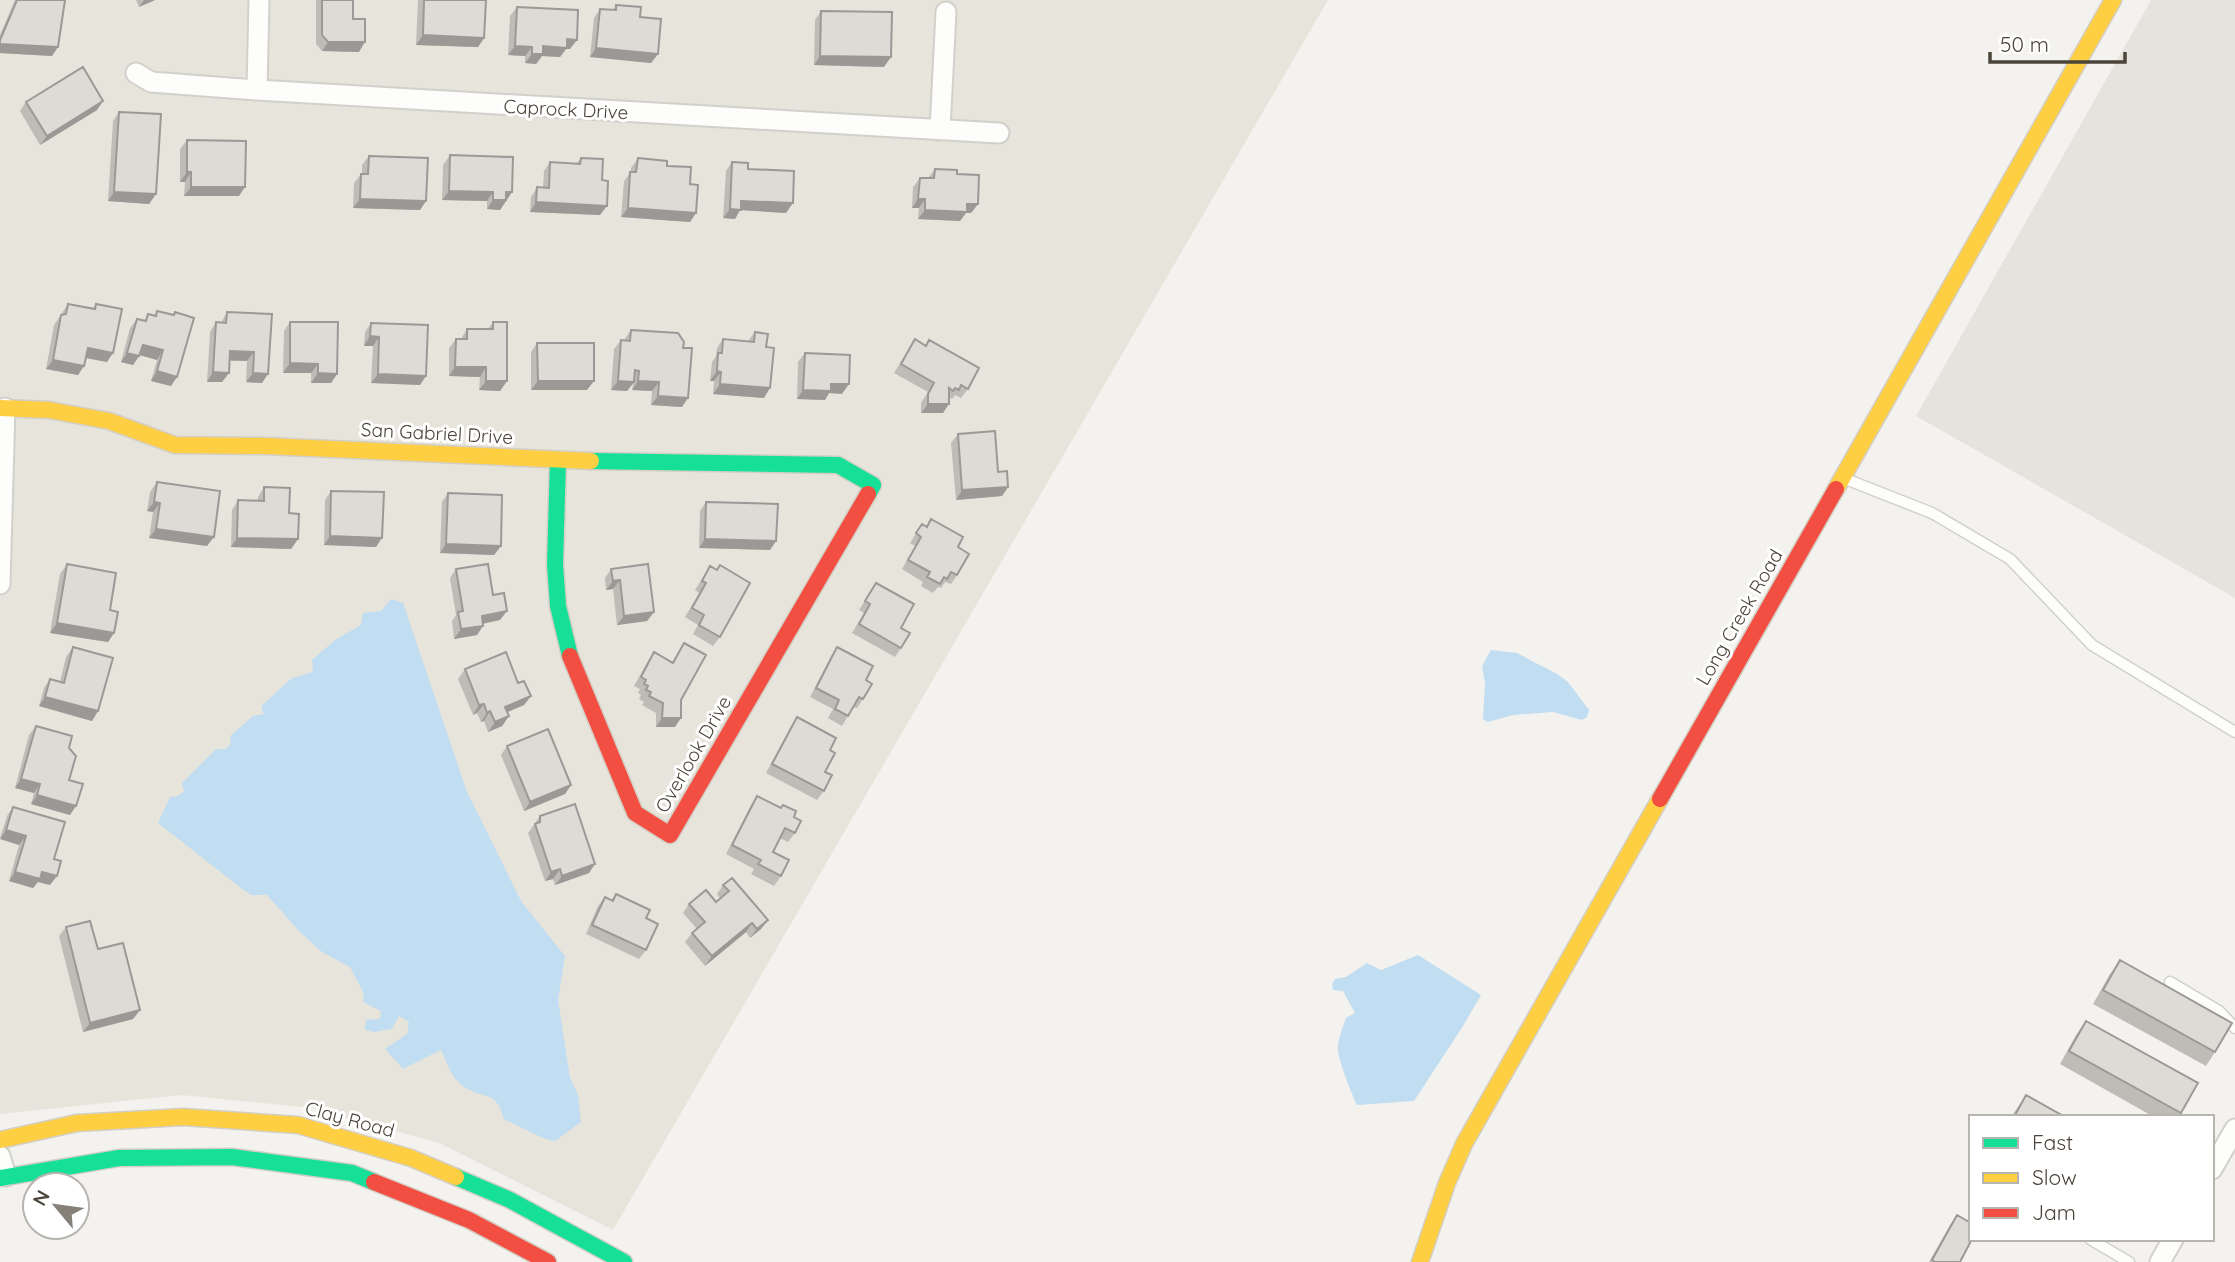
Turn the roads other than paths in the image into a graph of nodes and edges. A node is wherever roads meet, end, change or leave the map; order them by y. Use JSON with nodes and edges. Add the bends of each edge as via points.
{"nodes":[{"id":1,"x":259,"y":0,"type":"edge"},
{"id":2,"x":2113,"y":0,"type":"edge"},
{"id":3,"x":946,"y":12,"type":"dead end"},
{"id":4,"x":136,"y":73,"type":"dead end"},
{"id":5,"x":257,"y":90,"type":"junction"},
{"id":6,"x":940,"y":130,"type":"junction"},
{"id":7,"x":999,"y":133,"type":"dead end"},
{"id":8,"x":3,"y":408,"type":"edge"},
{"id":9,"x":558,"y":460,"type":"junction"},
{"id":10,"x":1842,"y":478,"type":"junction"},
{"id":11,"x":873,"y":485,"type":"joint"},
{"id":12,"x":0,"y":584,"type":"edge"},
{"id":13,"x":2235,"y":732,"type":"edge"},
{"id":14,"x":2170,"y":982,"type":"dead end"},
{"id":15,"x":2235,"y":1028,"type":"edge"},
{"id":16,"x":2235,"y":1129,"type":"edge"},
{"id":17,"x":0,"y":1140,"type":"edge"},
{"id":18,"x":0,"y":1156,"type":"edge"},
{"id":19,"x":2214,"y":1166,"type":"edge"},
{"id":20,"x":3,"y":1177,"type":"edge"},
{"id":21,"x":2093,"y":1241,"type":"edge"},
{"id":22,"x":2172,"y":1241,"type":"edge"},
{"id":23,"x":548,"y":1262,"type":"edge"},
{"id":24,"x":624,"y":1262,"type":"edge"},
{"id":25,"x":1420,"y":1262,"type":"edge"},
{"id":26,"x":2129,"y":1262,"type":"edge"},
{"id":27,"x":2160,"y":1262,"type":"edge"}],
"edges":[{"from":1,"to":5,"type":"street"},
{"from":2,"to":10,"type":"street","name":"Long Creek Road"},
{"from":3,"to":6,"type":"street"},
{"from":4,"to":5,"type":"street","name":"Caprock Drive","via":[[151,82]]},
{"from":5,"to":6,"type":"street","name":"Caprock Drive"},
{"from":6,"to":7,"type":"street","name":"Caprock Drive"},
{"from":8,"to":9,"type":"street","name":"San Gabriel Drive","via":[[50,410],[108,421],[175,445]]},
{"from":8,"to":12,"type":"street"},
{"from":9,"to":11,"type":"street","name":"San Gabriel Drive","via":[[838,465]]},
{"from":9,"to":11,"type":"street","name":"Overlook Drive","via":[[555,564],[558,606],[570,655],[635,813],[670,835]]},
{"from":10,"to":13,"type":"lane","via":[[1932,513],[2010,559],[2092,646]]},
{"from":10,"to":25,"type":"street","name":"Long Creek Road","via":[[1464,1144]]},
{"from":14,"to":15,"type":"lane","via":[[2219,1011]]},
{"from":16,"to":19,"type":"street"},
{"from":17,"to":24,"type":"street","name":"Clay Road","via":[[77,1124],[183,1117],[298,1125],[411,1158],[510,1200]]},
{"from":18,"to":20,"type":"street"},
{"from":20,"to":23,"type":"street","via":[[119,1158],[169,1157],[232,1157],[352,1173],[470,1220]]},
{"from":21,"to":26,"type":"lane"},
{"from":22,"to":27,"type":"street"}]}
